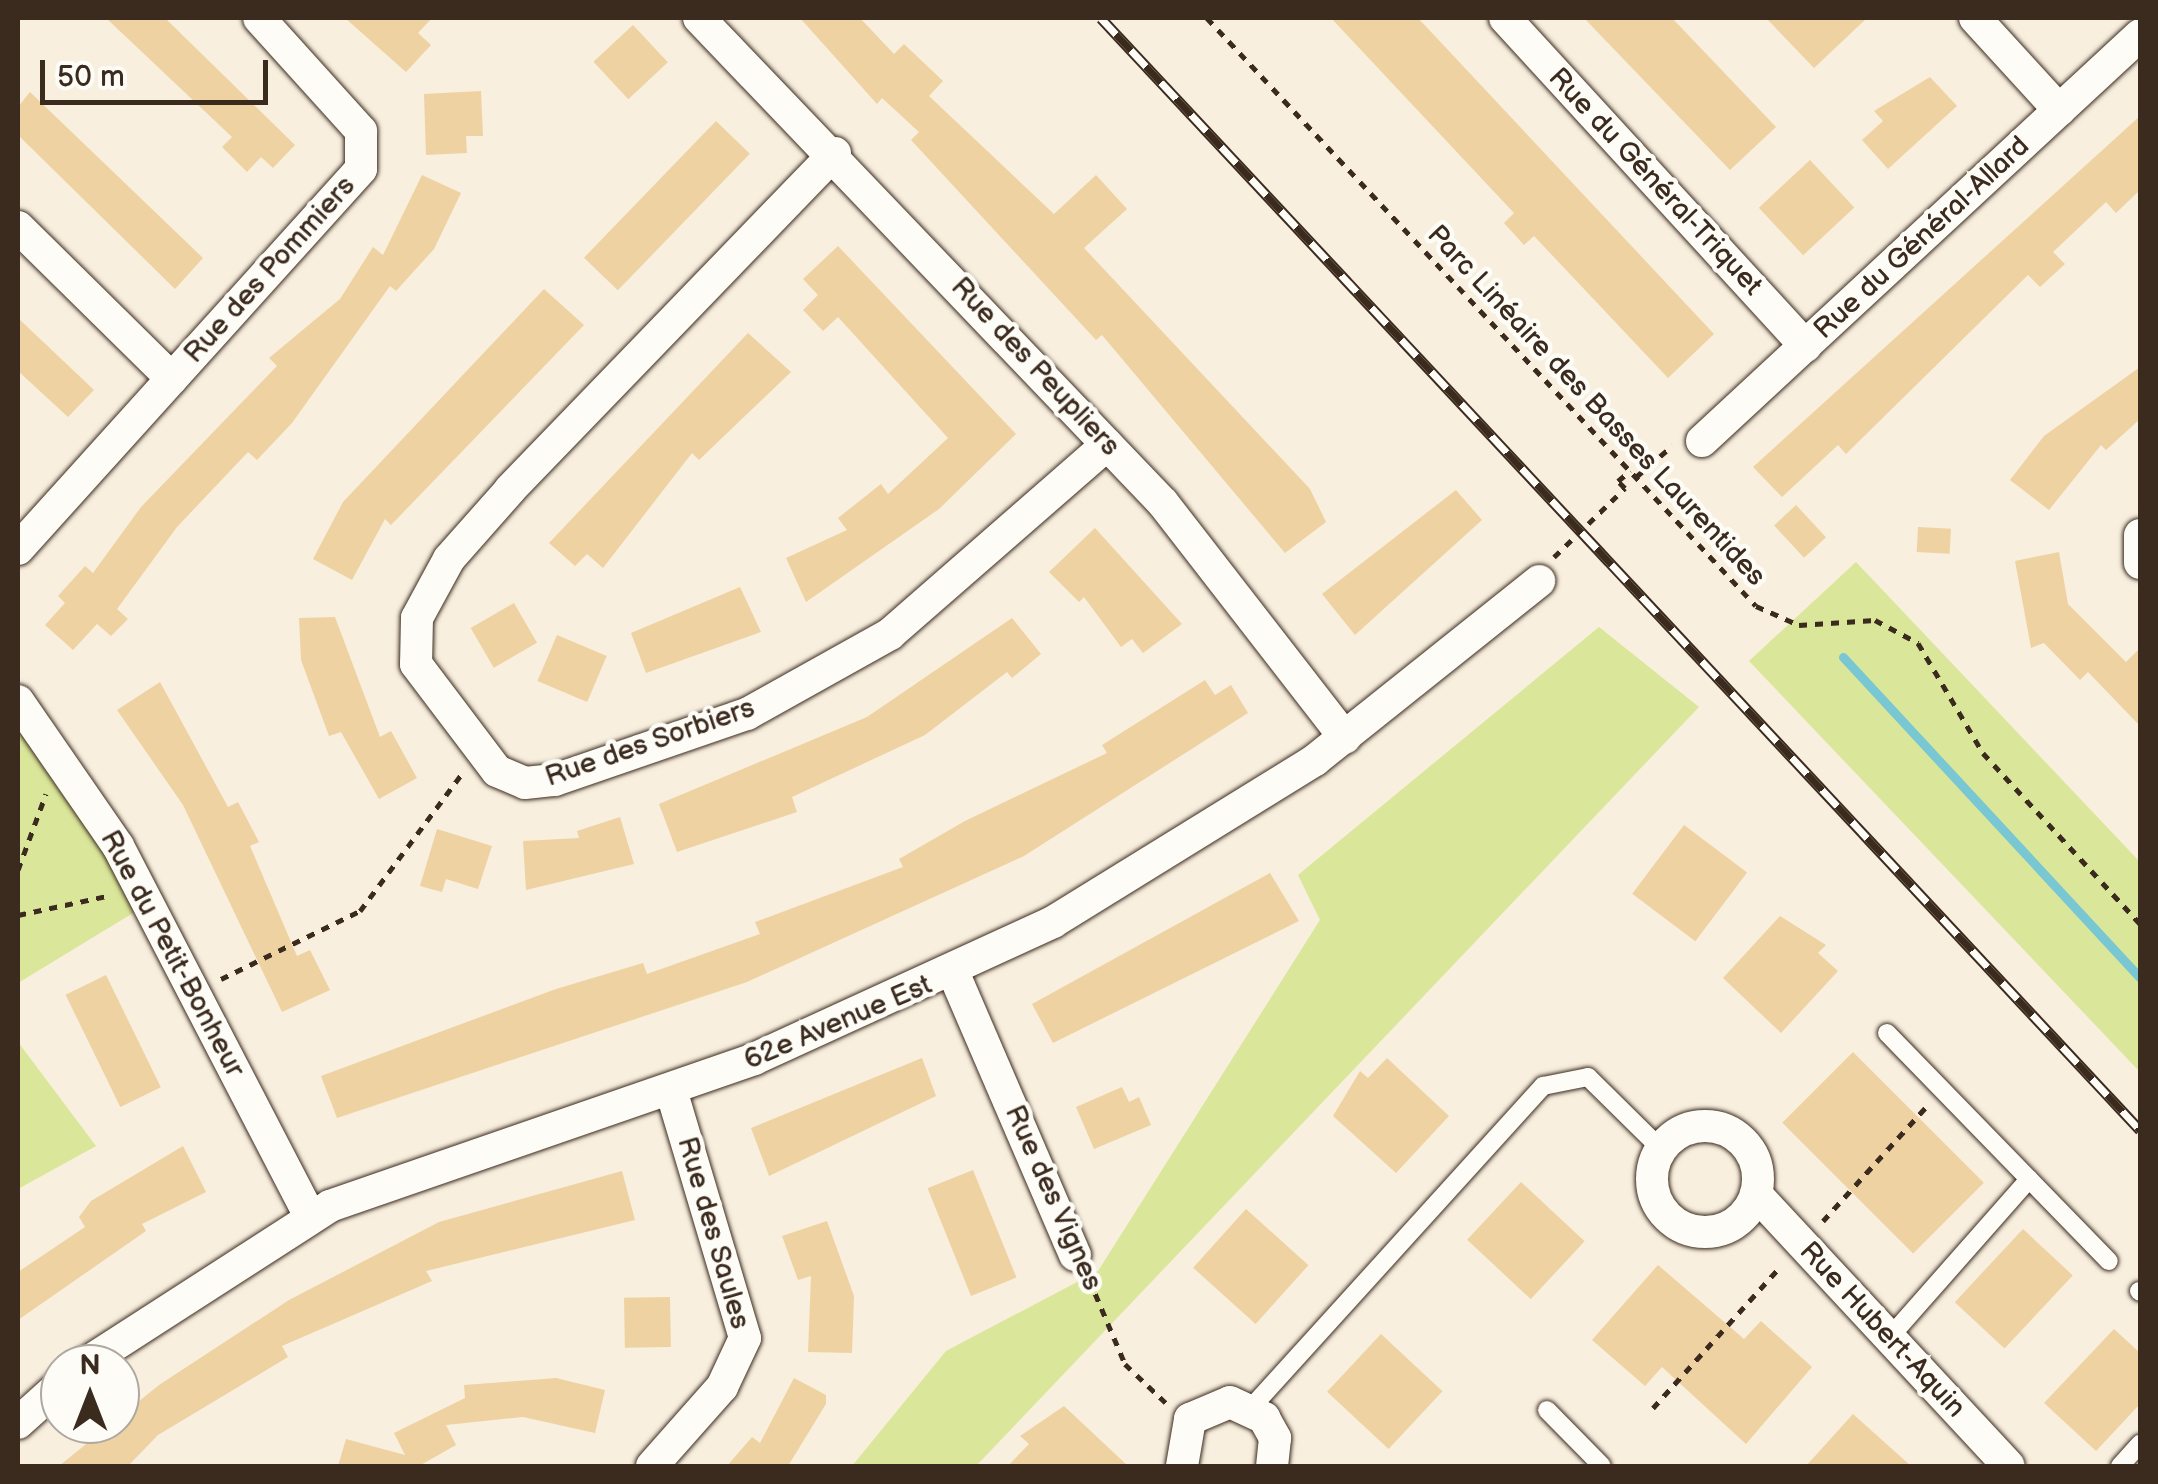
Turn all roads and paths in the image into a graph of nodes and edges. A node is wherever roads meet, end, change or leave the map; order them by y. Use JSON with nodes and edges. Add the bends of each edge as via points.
{"nodes":[{"id":1,"x":259,"y":18,"type":"edge"},
{"id":2,"x":699,"y":18,"type":"edge"},
{"id":3,"x":1207,"y":18,"type":"edge"},
{"id":4,"x":1504,"y":18,"type":"edge"},
{"id":5,"x":1975,"y":18,"type":"edge"},
{"id":6,"x":2140,"y":35,"type":"edge"},
{"id":7,"x":2059,"y":110,"type":"junction"},
{"id":8,"x":836,"y":153,"type":"junction"},
{"id":9,"x":18,"y":227,"type":"edge"},
{"id":10,"x":1806,"y":346,"type":"junction"},
{"id":11,"x":172,"y":379,"type":"junction"},
{"id":12,"x":1687,"y":444,"type":"joint"},
{"id":13,"x":1107,"y":445,"type":"junction"},
{"id":14,"x":1630,"y":471,"type":"junction"},
{"id":15,"x":1636,"y":477,"type":"junction"},
{"id":16,"x":2140,"y":535,"type":"edge"},
{"id":17,"x":18,"y":549,"type":"edge"},
{"id":18,"x":2140,"y":562,"type":"edge"},
{"id":19,"x":1539,"y":569,"type":"joint"},
{"id":20,"x":18,"y":702,"type":"edge"},
{"id":21,"x":1345,"y":738,"type":"junction"},
{"id":22,"x":62,"y":765,"type":"junction"},
{"id":23,"x":465,"y":768,"type":"dead end"},
{"id":24,"x":18,"y":870,"type":"edge"},
{"id":25,"x":138,"y":888,"type":"junction"},
{"id":26,"x":18,"y":916,"type":"edge"},
{"id":27,"x":2140,"y":924,"type":"edge"},
{"id":28,"x":954,"y":974,"type":"junction"},
{"id":29,"x":217,"y":981,"type":"dead end"},
{"id":30,"x":1887,"y":1033,"type":"dead end"},
{"id":31,"x":671,"y":1090,"type":"junction"},
{"id":32,"x":1661,"y":1149,"type":"junction"},
{"id":33,"x":2029,"y":1179,"type":"junction"},
{"id":34,"x":1756,"y":1194,"type":"junction"},
{"id":35,"x":310,"y":1216,"type":"junction"},
{"id":36,"x":1075,"y":1255,"type":"joint"},
{"id":37,"x":2109,"y":1261,"type":"dead end"},
{"id":38,"x":1889,"y":1338,"type":"junction"},
{"id":39,"x":115,"y":1344,"type":"edge"},
{"id":40,"x":40,"y":1403,"type":"edge"},
{"id":41,"x":1172,"y":1408,"type":"dead end"},
{"id":42,"x":1251,"y":1408,"type":"junction"},
{"id":43,"x":1547,"y":1410,"type":"dead end"},
{"id":44,"x":18,"y":1423,"type":"edge"},
{"id":45,"x":2140,"y":1444,"type":"edge"},
{"id":46,"x":652,"y":1466,"type":"edge"},
{"id":47,"x":1182,"y":1466,"type":"edge"},
{"id":48,"x":1272,"y":1466,"type":"edge"},
{"id":49,"x":1602,"y":1466,"type":"edge"},
{"id":50,"x":2009,"y":1466,"type":"edge"},
{"id":51,"x":2120,"y":1466,"type":"edge"}],
"edges":[{"from":1,"to":11,"type":"street","name":"Rue des Pommiers","via":[[361,131],[361,169]]},
{"from":2,"to":8,"type":"street","name":"Rue des Peupliers"},
{"from":3,"to":14,"type":"path","name":"Parc Linéaire des Basses Laurentides"},
{"from":4,"to":10,"type":"street","name":"Rue du Général-Triquet"},
{"from":5,"to":7,"type":"street"},
{"from":6,"to":7,"type":"street","name":"Rue du Général-Allard"},
{"from":7,"to":10,"type":"street","name":"Rue du Général-Allard"},
{"from":8,"to":13,"type":"street","name":"Rue des Peupliers"},
{"from":8,"to":13,"type":"street","name":"Rue des Sorbiers","via":[[510,490],[450,560],[417,618],[416,664],[496,771],[525,784],[555,780],[748,714],[890,634]]},
{"from":9,"to":11,"type":"street","name":"Rue des Pommiers"},
{"from":10,"to":12,"type":"street","name":"Rue du Général-Allard"},
{"from":11,"to":17,"type":"street","name":"Rue des Pommiers"},
{"from":12,"to":15,"type":"path"},
{"from":13,"to":21,"type":"street","name":"Rue des Peupliers","via":[[1222,571]]},
{"from":14,"to":15,"type":"path","name":"Parc Linéaire des Basses Laurentides"},
{"from":14,"to":19,"type":"path"},
{"from":15,"to":27,"type":"path","name":"Parc Linéaire des Basses Laurentides","via":[[1766,614],[1799,625],[1874,620],[1918,643],[1983,752]]},
{"from":16,"to":18,"type":"street"},
{"from":19,"to":21,"type":"street","name":"62e Avenue Est"},
{"from":20,"to":22,"type":"street","name":"Rue du Petit-Bonheur"},
{"from":21,"to":28,"type":"street","name":"62e Avenue Est","via":[[1165,858]]},
{"from":22,"to":24,"type":"path"},
{"from":22,"to":25,"type":"street","name":"Rue du Petit-Bonheur"},
{"from":23,"to":29,"type":"path","via":[[360,911]]},
{"from":25,"to":26,"type":"path"},
{"from":25,"to":35,"type":"street","name":"Rue du Petit-Bonheur"},
{"from":28,"to":31,"type":"street","name":"62e Avenue Est"},
{"from":28,"to":36,"type":"street","name":"Rue des Vignes"},
{"from":30,"to":33,"type":"lane"},
{"from":31,"to":35,"type":"street","name":"62e Avenue Est","via":[[466,1152]]},
{"from":31,"to":46,"type":"street","name":"Rue des Saules","via":[[745,1338],[722,1387]]},
{"from":32,"to":34,"type":"street","name":"Rue Hubert-Aquin","via":[[1686,1129],[1730,1132],[1756,1166]]},
{"from":32,"to":34,"type":"street","via":[[1653,1192],[1683,1228],[1734,1223]]},
{"from":32,"to":42,"type":"lane","via":[[1588,1077],[1543,1086]]},
{"from":33,"to":37,"type":"lane"},
{"from":33,"to":38,"type":"lane"},
{"from":34,"to":38,"type":"street","name":"Rue Hubert-Aquin"},
{"from":35,"to":39,"type":"street","name":"62e Avenue Est"},
{"from":36,"to":41,"type":"path","name":"Rue des Vignes","via":[[1125,1364]]},
{"from":38,"to":50,"type":"street","name":"Rue Hubert-Aquin"},
{"from":40,"to":44,"type":"street"},
{"from":42,"to":47,"type":"street","via":[[1210,1405],[1190,1419]]},
{"from":42,"to":48,"type":"street","via":[[1274,1438]]},
{"from":43,"to":49,"type":"lane"},
{"from":45,"to":51,"type":"lane"}]}
